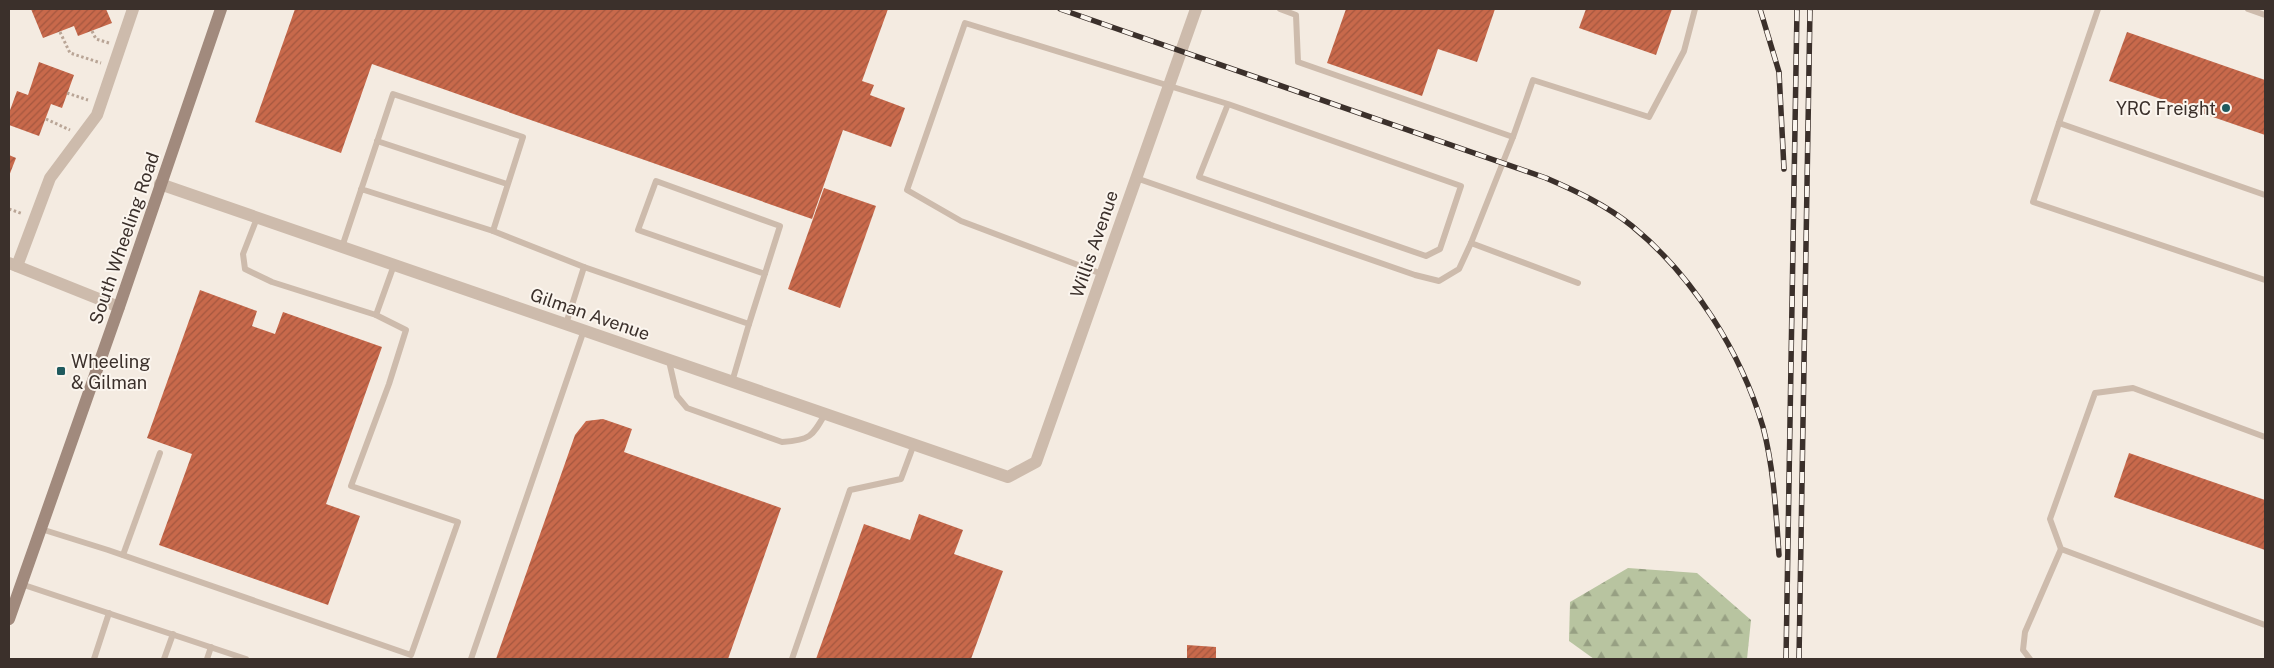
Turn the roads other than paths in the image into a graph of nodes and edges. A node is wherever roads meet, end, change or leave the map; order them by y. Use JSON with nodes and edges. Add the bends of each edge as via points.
{"nodes":[{"id":1,"x":133,"y":9,"type":"edge"},
{"id":2,"x":221,"y":9,"type":"edge"},
{"id":3,"x":1196,"y":9,"type":"edge"},
{"id":4,"x":1280,"y":9,"type":"edge"},
{"id":5,"x":1696,"y":9,"type":"edge"},
{"id":6,"x":2098,"y":9,"type":"edge"},
{"id":7,"x":2248,"y":9,"type":"edge"},
{"id":8,"x":2265,"y":15,"type":"edge"},
{"id":9,"x":1168,"y":88,"type":"junction"},
{"id":10,"x":1228,"y":104,"type":"junction"},
{"id":11,"x":2060,"y":123,"type":"junction"},
{"id":12,"x":1513,"y":137,"type":"junction"},
{"id":13,"x":377,"y":141,"type":"junction"},
{"id":14,"x":1136,"y":178,"type":"junction"},
{"id":15,"x":160,"y":184,"type":"junction"},
{"id":16,"x":508,"y":184,"type":"junction"},
{"id":17,"x":361,"y":189,"type":"junction"},
{"id":18,"x":2265,"y":195,"type":"edge"},
{"id":19,"x":257,"y":218,"type":"junction"},
{"id":20,"x":493,"y":231,"type":"junction"},
{"id":21,"x":1471,"y":244,"type":"junction"},
{"id":22,"x":342,"y":247,"type":"junction"},
{"id":23,"x":13,"y":265,"type":"edge"},
{"id":24,"x":394,"y":265,"type":"junction"},
{"id":25,"x":584,"y":267,"type":"junction"},
{"id":26,"x":765,"y":274,"type":"junction"},
{"id":27,"x":1102,"y":274,"type":"junction"},
{"id":28,"x":2265,"y":280,"type":"edge"},
{"id":29,"x":1578,"y":282,"type":"dead end"},
{"id":30,"x":119,"y":307,"type":"junction"},
{"id":31,"x":376,"y":315,"type":"junction"},
{"id":32,"x":566,"y":324,"type":"junction"},
{"id":33,"x":749,"y":324,"type":"junction"},
{"id":34,"x":584,"y":330,"type":"junction"},
{"id":35,"x":669,"y":360,"type":"junction"},
{"id":36,"x":732,"y":382,"type":"junction"},
{"id":37,"x":825,"y":414,"type":"junction"},
{"id":38,"x":2265,"y":437,"type":"edge"},
{"id":39,"x":914,"y":444,"type":"junction"},
{"id":40,"x":160,"y":453,"type":"dead end"},
{"id":41,"x":1008,"y":477,"type":"joint"},
{"id":42,"x":41,"y":529,"type":"junction"},
{"id":43,"x":2060,"y":549,"type":"junction"},
{"id":44,"x":122,"y":555,"type":"junction"},
{"id":45,"x":21,"y":584,"type":"junction"},
{"id":46,"x":109,"y":613,"type":"junction"},
{"id":47,"x":9,"y":619,"type":"edge"},
{"id":48,"x":2265,"y":625,"type":"edge"},
{"id":49,"x":173,"y":634,"type":"junction"},
{"id":50,"x":211,"y":647,"type":"junction"},
{"id":51,"x":94,"y":659,"type":"edge"},
{"id":52,"x":164,"y":659,"type":"edge"},
{"id":53,"x":207,"y":659,"type":"edge"},
{"id":54,"x":246,"y":659,"type":"edge"},
{"id":55,"x":471,"y":659,"type":"edge"},
{"id":56,"x":792,"y":659,"type":"edge"},
{"id":57,"x":2030,"y":659,"type":"edge"}],
"edges":[{"from":1,"to":23,"type":"street","via":[[97,115],[50,178]]},
{"from":2,"to":15,"type":"main road","name":"South Wheeling Road"},
{"from":3,"to":9,"type":"street","name":"Willis Avenue"},
{"from":4,"to":12,"type":"lane","via":[[1296,15],[1298,62]]},
{"from":5,"to":12,"type":"lane","via":[[1684,51],[1649,117],[1534,80]]},
{"from":6,"to":11,"type":"lane"},
{"from":7,"to":8,"type":"lane"},
{"from":9,"to":10,"type":"lane"},
{"from":9,"to":14,"type":"street","name":"Willis Avenue"},
{"from":9,"to":27,"type":"lane","via":[[965,23],[907,190],[961,221]]},
{"from":10,"to":10,"type":"lane","via":[[1199,177],[1426,256],[1440,249],[1461,186]]},
{"from":11,"to":18,"type":"lane"},
{"from":11,"to":28,"type":"lane","via":[[2033,202]]},
{"from":12,"to":21,"type":"lane"},
{"from":13,"to":16,"type":"lane"},
{"from":13,"to":16,"type":"lane","via":[[394,94],[523,137]]},
{"from":13,"to":17,"type":"lane"},
{"from":14,"to":21,"type":"lane","via":[[1439,281],[1459,269]]},
{"from":14,"to":27,"type":"street","name":"Willis Avenue"},
{"from":15,"to":19,"type":"street","name":"Gilman Avenue"},
{"from":15,"to":30,"type":"main road","name":"South Wheeling Road"},
{"from":16,"to":20,"type":"lane"},
{"from":17,"to":20,"type":"lane"},
{"from":17,"to":22,"type":"lane"},
{"from":19,"to":22,"type":"street","name":"Gilman Avenue"},
{"from":19,"to":31,"type":"lane","via":[[243,254],[245,269],[272,282]]},
{"from":20,"to":25,"type":"lane"},
{"from":21,"to":29,"type":"lane"},
{"from":22,"to":24,"type":"street","name":"Gilman Avenue"},
{"from":23,"to":30,"type":"street"},
{"from":24,"to":31,"type":"lane"},
{"from":24,"to":32,"type":"street","name":"Gilman Avenue"},
{"from":25,"to":32,"type":"lane"},
{"from":25,"to":33,"type":"lane"},
{"from":26,"to":26,"type":"lane","via":[[638,230],[656,181],[780,226]]},
{"from":26,"to":33,"type":"lane"},
{"from":27,"to":41,"type":"street","name":"Willis Avenue","via":[[1036,462]]},
{"from":30,"to":42,"type":"main road","name":"South Wheeling Road"},
{"from":31,"to":44,"type":"lane","via":[[406,330],[351,486],[458,522],[411,655]]},
{"from":32,"to":34,"type":"street","name":"Gilman Avenue"},
{"from":33,"to":36,"type":"lane"},
{"from":34,"to":35,"type":"street","name":"Gilman Avenue"},
{"from":34,"to":55,"type":"lane"},
{"from":35,"to":36,"type":"street","name":"Gilman Avenue"},
{"from":35,"to":37,"type":"lane","via":[[677,396],[686,408],[709,417],[782,442],[813,435]]},
{"from":36,"to":37,"type":"street","name":"Gilman Avenue"},
{"from":37,"to":39,"type":"street","name":"Gilman Avenue"},
{"from":38,"to":43,"type":"lane","via":[[2133,388],[2095,393],[2050,519]]},
{"from":39,"to":41,"type":"street","name":"Gilman Avenue"},
{"from":39,"to":56,"type":"lane","via":[[901,479],[850,490]]},
{"from":40,"to":44,"type":"lane"},
{"from":42,"to":44,"type":"lane"},
{"from":42,"to":45,"type":"main road","name":"South Wheeling Road"},
{"from":43,"to":48,"type":"lane"},
{"from":43,"to":57,"type":"lane","via":[[2025,632],[2024,650]]},
{"from":45,"to":46,"type":"lane"},
{"from":45,"to":47,"type":"main road","name":"South Wheeling Road"},
{"from":46,"to":49,"type":"lane"},
{"from":46,"to":51,"type":"lane"},
{"from":49,"to":50,"type":"lane"},
{"from":49,"to":52,"type":"lane"},
{"from":50,"to":53,"type":"lane"},
{"from":50,"to":54,"type":"lane"}]}
